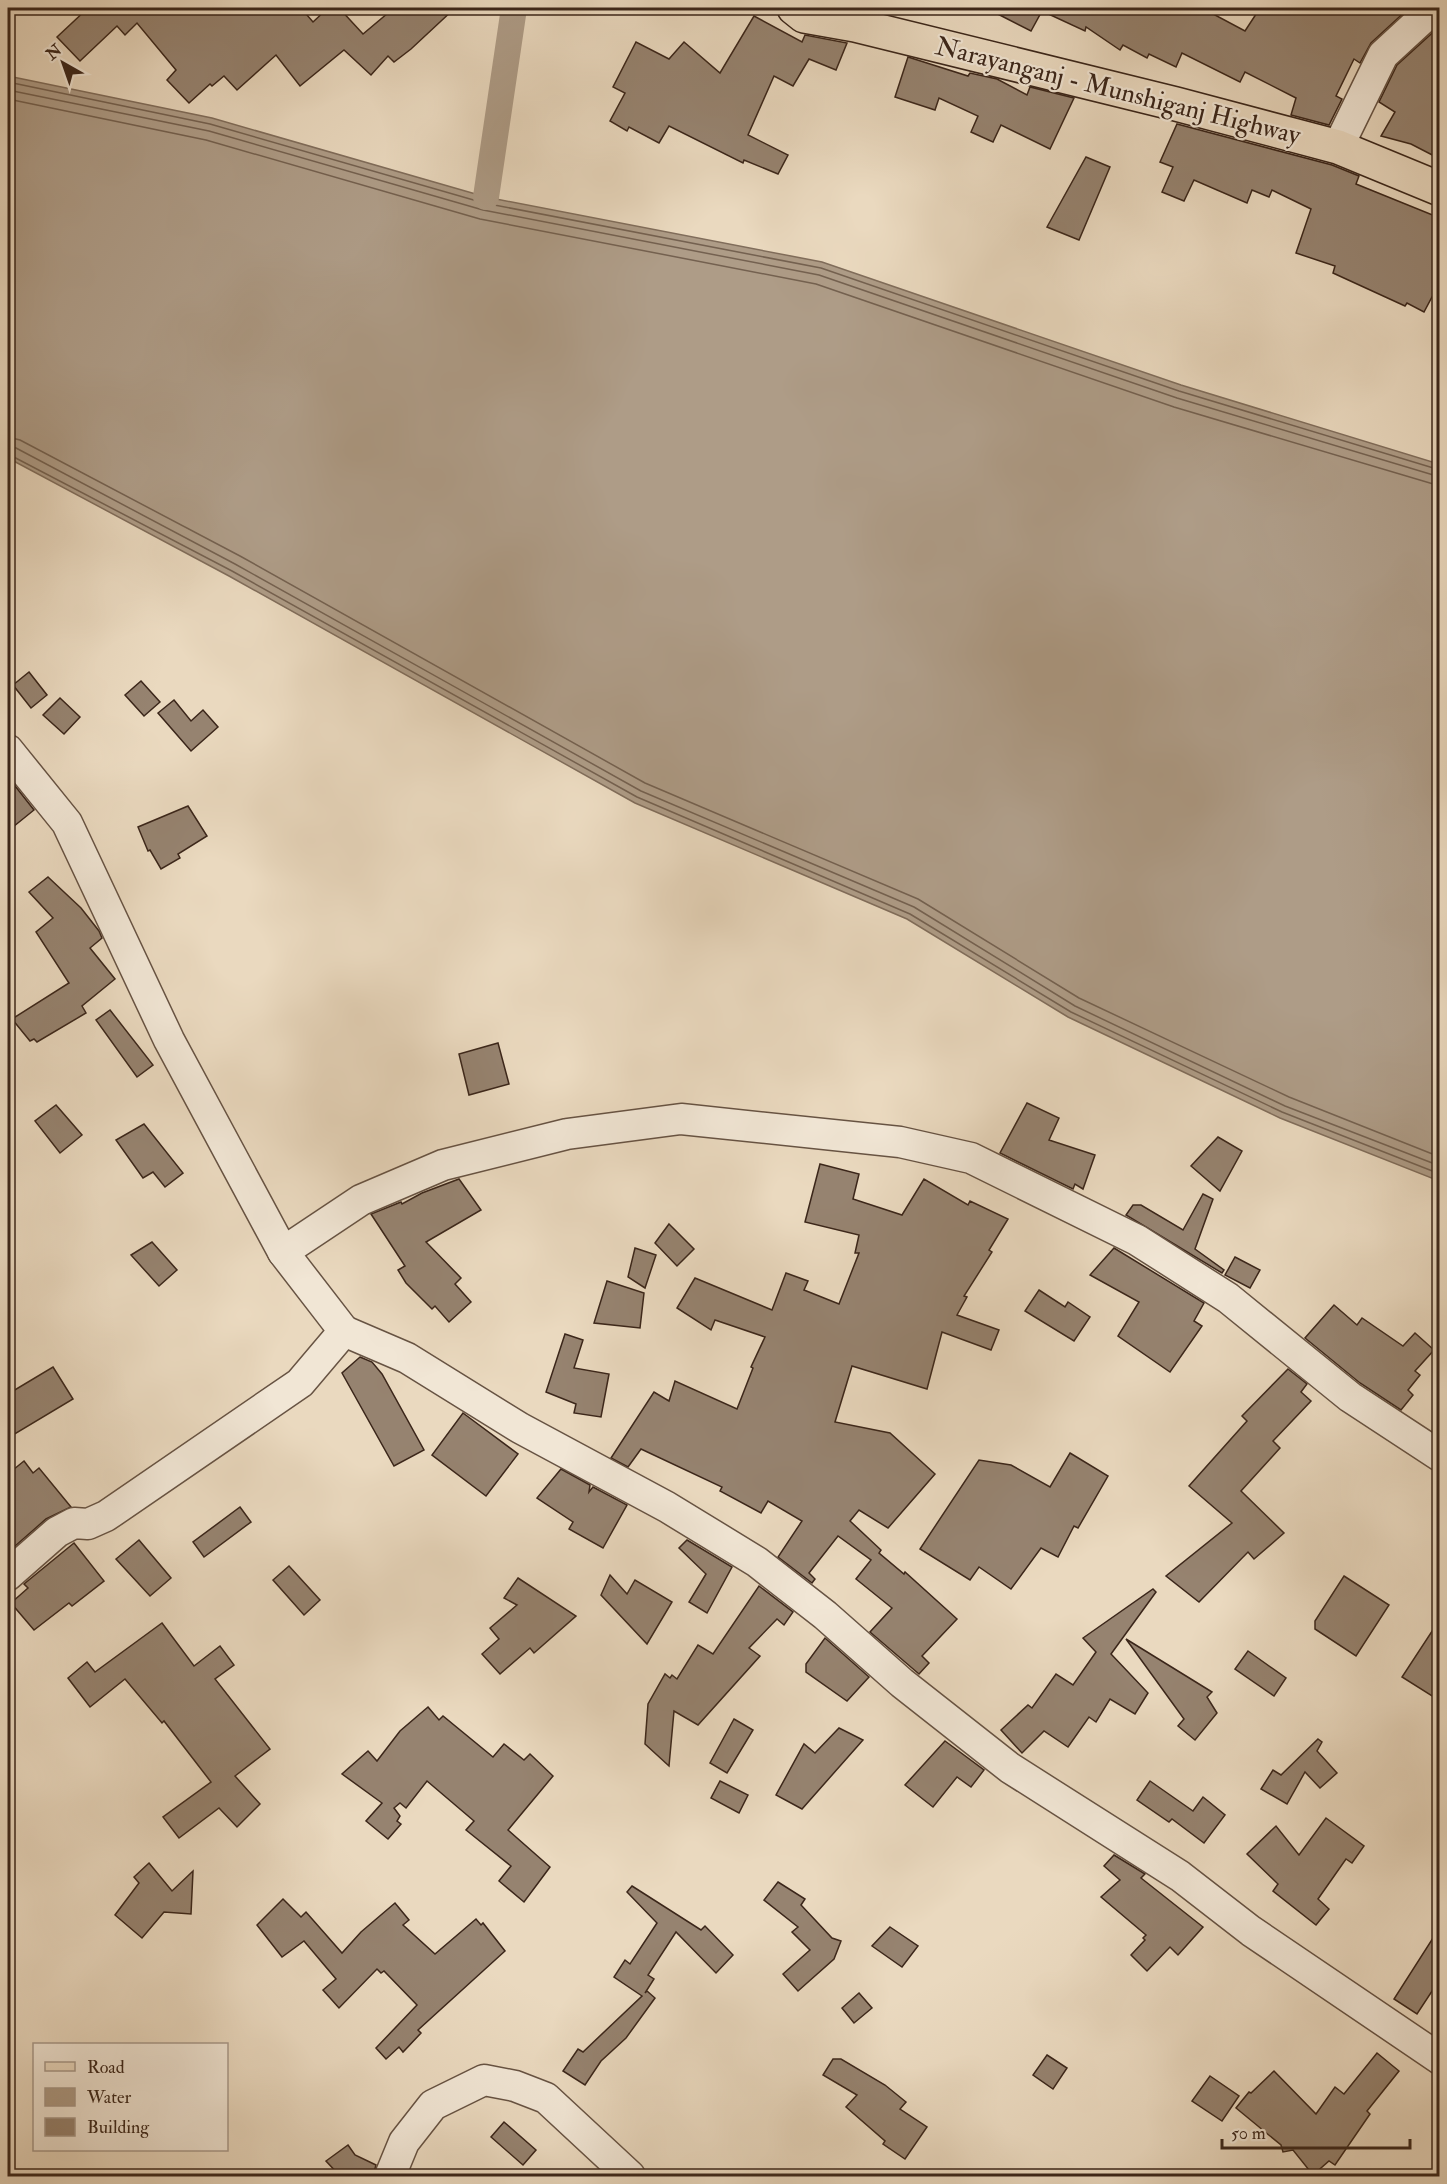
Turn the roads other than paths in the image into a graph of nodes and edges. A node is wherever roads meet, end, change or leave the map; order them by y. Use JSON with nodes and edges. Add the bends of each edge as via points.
{"nodes":[{"id":1,"x":794,"y":8,"type":"edge"},
{"id":2,"x":1434,"y":8,"type":"edge"},
{"id":3,"x":1338,"y":147,"type":"junction"},
{"id":4,"x":1440,"y":189,"type":"edge"},
{"id":5,"x":8,"y":750,"type":"edge"},
{"id":6,"x":283,"y":1252,"type":"junction"},
{"id":7,"x":344,"y":1331,"type":"junction"},
{"id":8,"x":1440,"y":1456,"type":"edge"},
{"id":9,"x":8,"y":1575,"type":"edge"},
{"id":10,"x":1440,"y":2059,"type":"edge"},
{"id":11,"x":390,"y":2176,"type":"edge"},
{"id":12,"x":630,"y":2176,"type":"edge"}],
"edges":[{"from":1,"to":3,"type":"main road","name":"Narayanganj - Munshiganj Highway","via":[[804,16],[1153,98]]},
{"from":2,"to":3,"type":"street","via":[[1383,55]]},
{"from":3,"to":4,"type":"main road","name":"Narayanganj - Munshiganj Highway"},
{"from":5,"to":6,"type":"street","via":[[67,823],[170,1040]]},
{"from":6,"to":7,"type":"street"},
{"from":6,"to":8,"type":"street","via":[[361,1200],[443,1165],[567,1134],[681,1119],[900,1142],[971,1158],[1137,1240],[1228,1298],[1350,1397]]},
{"from":7,"to":9,"type":"street","via":[[300,1383],[270,1406],[106,1516],[88,1524],[74,1523],[57,1532]]},
{"from":7,"to":10,"type":"street","via":[[407,1358],[520,1428],[757,1562],[1010,1768],[1180,1876],[1251,1930]]},
{"from":11,"to":12,"type":"street","via":[[404,2142],[433,2105],[484,2080],[546,2098]]}]}
